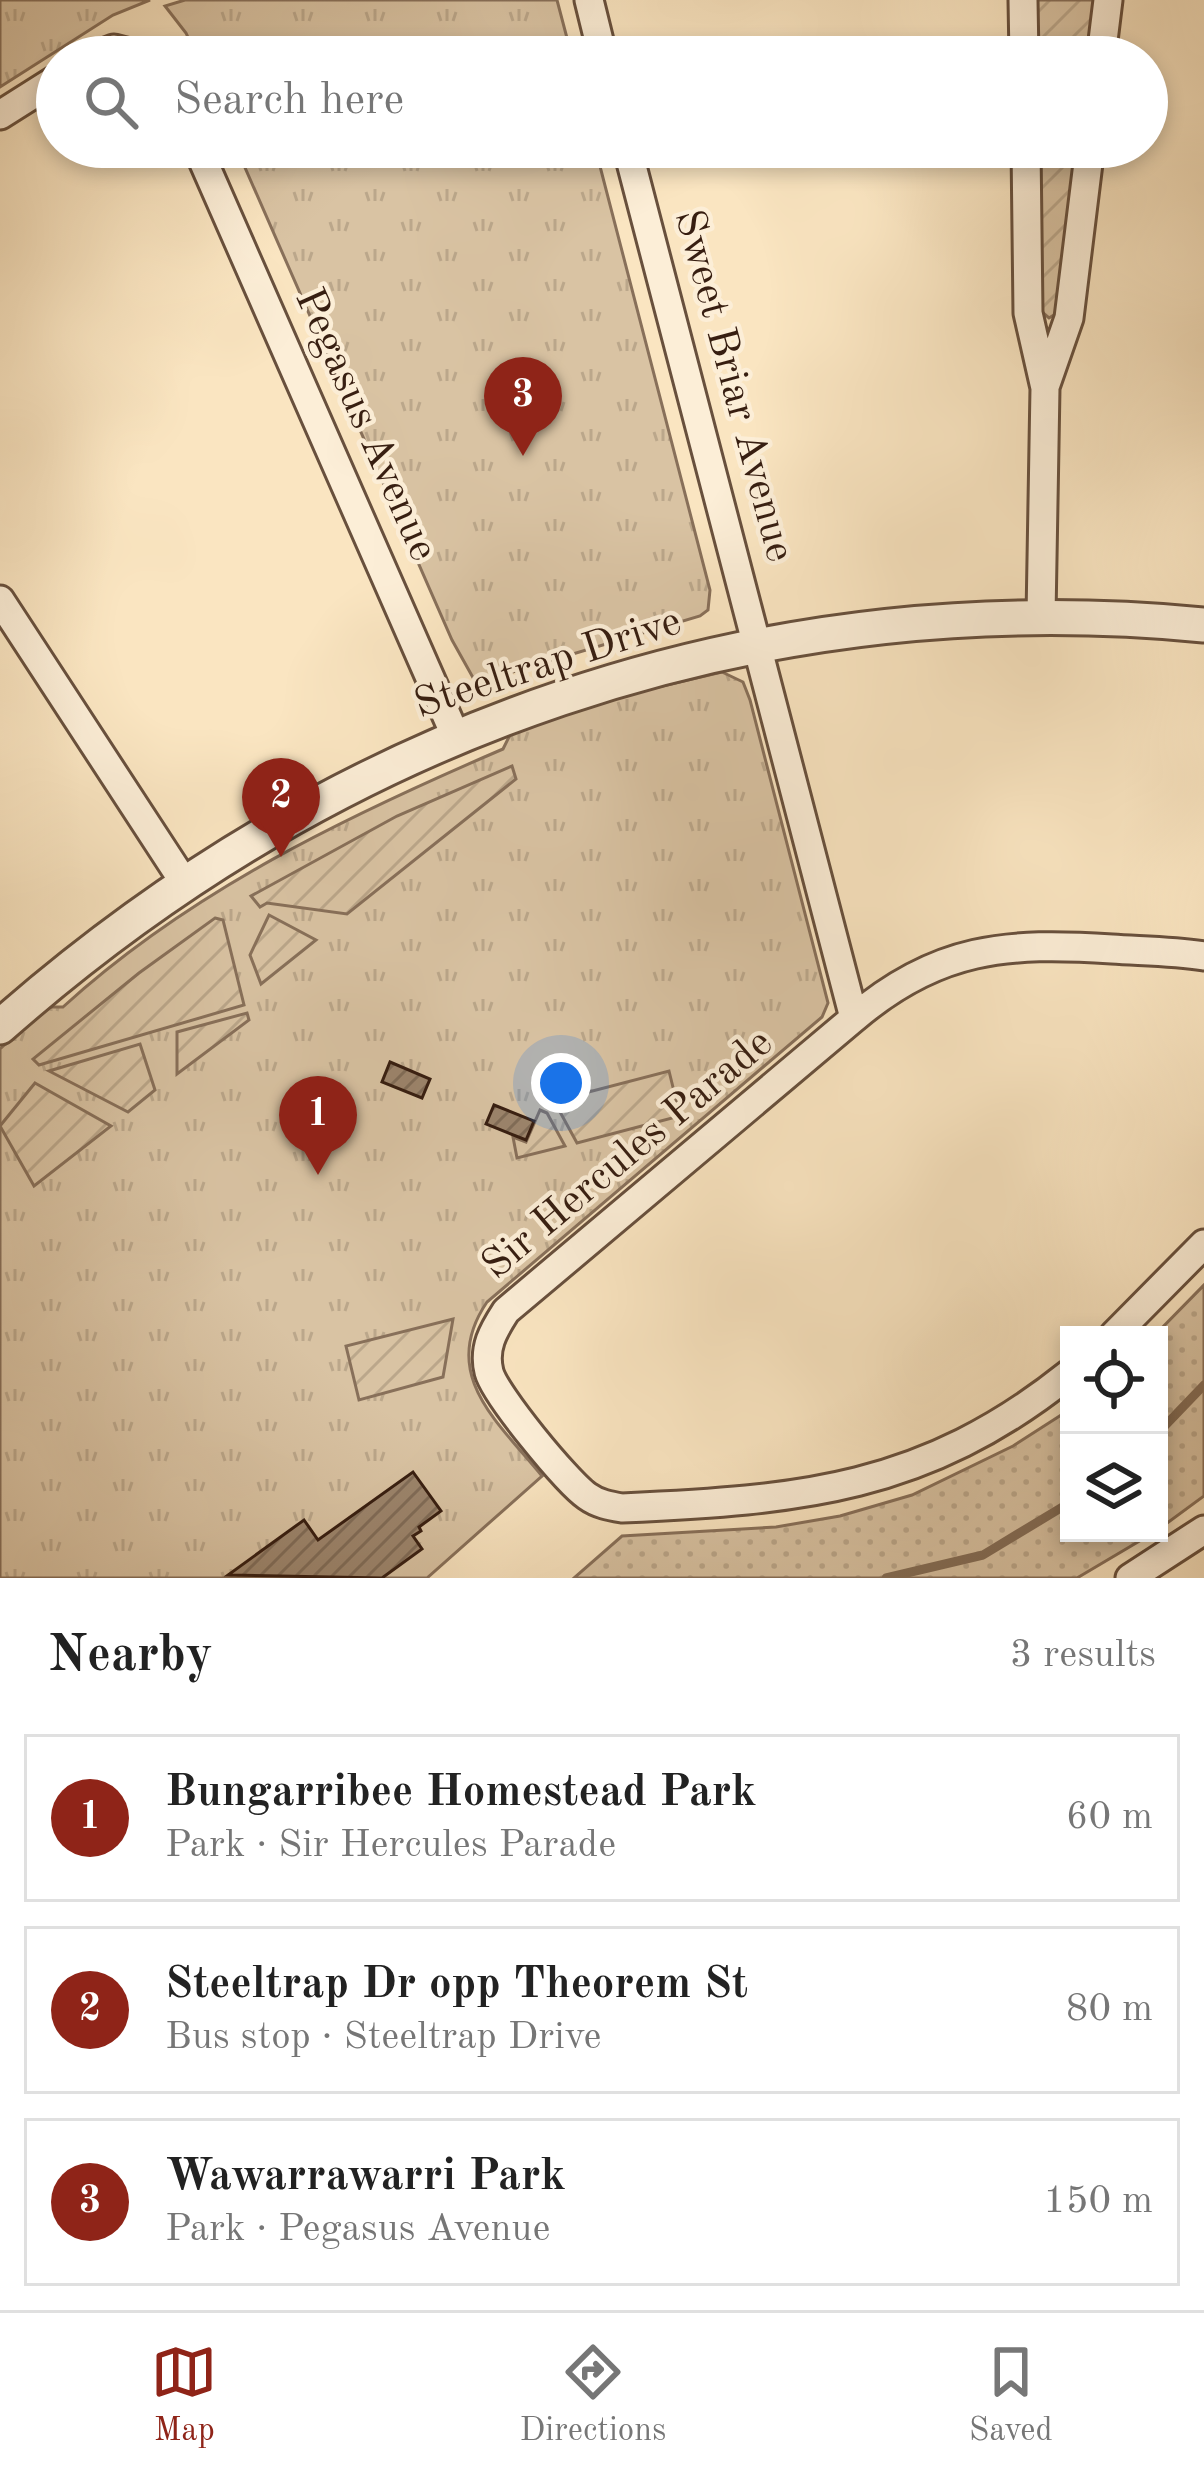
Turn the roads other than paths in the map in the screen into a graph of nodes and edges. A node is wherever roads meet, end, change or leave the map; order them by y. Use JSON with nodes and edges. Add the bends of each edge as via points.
{"nodes":[{"id":1,"x":590,"y":0,"type":"edge"},
{"id":2,"x":1023,"y":0,"type":"edge"},
{"id":3,"x":1108,"y":0,"type":"edge"},
{"id":4,"x":598,"y":36,"type":"edge"},
{"id":5,"x":1024,"y":36,"type":"edge"},
{"id":6,"x":1104,"y":36,"type":"edge"},
{"id":7,"x":36,"y":92,"type":"edge"},
{"id":8,"x":0,"y":115,"type":"edge"},
{"id":9,"x":206,"y":168,"type":"edge"},
{"id":10,"x":633,"y":168,"type":"edge"},
{"id":11,"x":1026,"y":168,"type":"edge"},
{"id":12,"x":1087,"y":168,"type":"edge"},
{"id":13,"x":1045,"y":388,"type":"junction"},
{"id":14,"x":2,"y":606,"type":"edge"},
{"id":15,"x":1041,"y":616,"type":"junction"},
{"id":16,"x":1204,"y":625,"type":"edge"},
{"id":17,"x":758,"y":646,"type":"junction"},
{"id":18,"x":456,"y":737,"type":"junction"},
{"id":19,"x":184,"y":882,"type":"junction"},
{"id":20,"x":1204,"y":956,"type":"edge"},
{"id":21,"x":854,"y":1018,"type":"junction"},
{"id":22,"x":0,"y":1027,"type":"edge"},
{"id":23,"x":1204,"y":1244,"type":"edge"},
{"id":24,"x":1123,"y":1326,"type":"edge"},
{"id":25,"x":1060,"y":1380,"type":"edge"},
{"id":26,"x":1204,"y":1530,"type":"edge"},
{"id":27,"x":1130,"y":1578,"type":"edge"}],
"edges":[{"from":1,"to":4,"type":"street"},
{"from":2,"to":5,"type":"street"},
{"from":3,"to":6,"type":"street"},
{"from":7,"to":8,"type":"street"},
{"from":9,"to":18,"type":"street","name":"Pegasus Avenue"},
{"from":10,"to":17,"type":"street","name":"Sweet Briar Avenue"},
{"from":11,"to":13,"type":"street","via":[[1028,313]]},
{"from":12,"to":13,"type":"street","via":[[1069,318]]},
{"from":13,"to":15,"type":"street"},
{"from":14,"to":19,"type":"street"},
{"from":15,"to":16,"type":"street","name":"Steeltrap Drive"},
{"from":15,"to":17,"type":"street","name":"Steeltrap Drive","via":[[868,626]]},
{"from":17,"to":18,"type":"street","name":"Steeltrap Drive","via":[[626,677]]},
{"from":17,"to":21,"type":"street"},
{"from":18,"to":19,"type":"street","name":"Steeltrap Drive","via":[[315,804]]},
{"from":19,"to":22,"type":"street","name":"Steeltrap Drive"},
{"from":20,"to":21,"type":"street","name":"Sir Hercules Parade","via":[[1007,946],[932,966]]},
{"from":21,"to":25,"type":"street","name":"Sir Hercules Parade","via":[[506,1311],[488,1347],[500,1396],[587,1496],[622,1508],[754,1502],[858,1484],[952,1449]]},
{"from":23,"to":24,"type":"street"},
{"from":26,"to":27,"type":"street"}]}
